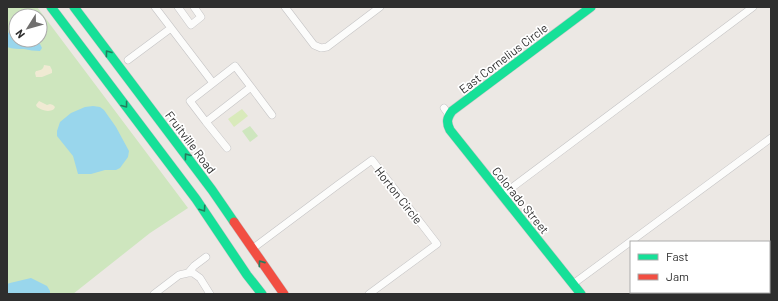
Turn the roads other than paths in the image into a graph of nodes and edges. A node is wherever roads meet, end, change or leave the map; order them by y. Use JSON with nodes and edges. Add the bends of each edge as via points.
{"nodes":[{"id":1,"x":51,"y":7,"type":"edge"},
{"id":2,"x":74,"y":7,"type":"edge"},
{"id":3,"x":178,"y":7,"type":"edge"},
{"id":4,"x":194,"y":7,"type":"edge"},
{"id":5,"x":285,"y":7,"type":"edge"},
{"id":6,"x":380,"y":7,"type":"edge"},
{"id":7,"x":591,"y":7,"type":"edge"},
{"id":8,"x":753,"y":7,"type":"edge"},
{"id":9,"x":159,"y":8,"type":"edge"},
{"id":10,"x":171,"y":28,"type":"junction"},
{"id":11,"x":128,"y":60,"type":"dead end"},
{"id":12,"x":213,"y":83,"type":"junction"},
{"id":13,"x":251,"y":87,"type":"junction"},
{"id":14,"x":446,"y":114,"type":"joint"},
{"id":15,"x":272,"y":115,"type":"dead end"},
{"id":16,"x":206,"y":122,"type":"junction"},
{"id":17,"x":771,"y":138,"type":"edge"},
{"id":18,"x":227,"y":148,"type":"dead end"},
{"id":19,"x":502,"y":195,"type":"junction"},
{"id":20,"x":631,"y":241,"type":"edge"},
{"id":21,"x":630,"y":242,"type":"edge"},
{"id":22,"x":252,"y":249,"type":"junction"},
{"id":23,"x":206,"y":257,"type":"dead end"},
{"id":24,"x":188,"y":273,"type":"junction"},
{"id":25,"x":573,"y":284,"type":"junction"},
{"id":26,"x":154,"y":294,"type":"edge"},
{"id":27,"x":210,"y":294,"type":"edge"},
{"id":28,"x":262,"y":294,"type":"edge"},
{"id":29,"x":284,"y":294,"type":"edge"},
{"id":30,"x":369,"y":294,"type":"edge"},
{"id":31,"x":581,"y":294,"type":"edge"}],
"edges":[{"from":1,"to":28,"type":"main road","one_way":true,"via":[[196,199]]},
{"from":22,"to":2,"type":"main road","name":"Fruitville Road","one_way":true,"via":[[212,190]]},
{"from":3,"to":4,"type":"street","via":[[191,25],[201,17]]},
{"from":5,"to":6,"type":"street","via":[[314,45],[324,48]]},
{"from":7,"to":14,"type":"main road","name":"East Cornelius Circle"},
{"from":8,"to":19,"type":"street"},
{"from":9,"to":10,"type":"street"},
{"from":10,"to":11,"type":"street"},
{"from":10,"to":12,"type":"street"},
{"from":12,"to":13,"type":"street","via":[[235,66]]},
{"from":12,"to":16,"type":"street","via":[[190,101]]},
{"from":13,"to":15,"type":"street"},
{"from":13,"to":16,"type":"street"},
{"from":14,"to":19,"type":"main road","name":"Colorado Street","via":[[450,130]]},
{"from":16,"to":18,"type":"street"},
{"from":17,"to":20,"type":"street"},
{"from":19,"to":25,"type":"main road","name":"Colorado Street"},
{"from":21,"to":25,"type":"street"},
{"from":29,"to":22,"type":"main road","name":"Fruitville Road","one_way":true},
{"from":22,"to":30,"type":"street","name":"Horton Circle","via":[[372,160],[437,244]]},
{"from":23,"to":24,"type":"street"},
{"from":24,"to":26,"type":"street","via":[[179,275]]},
{"from":24,"to":27,"type":"street","via":[[200,278]]},
{"from":25,"to":31,"type":"main road","name":"Colorado Street"}]}
